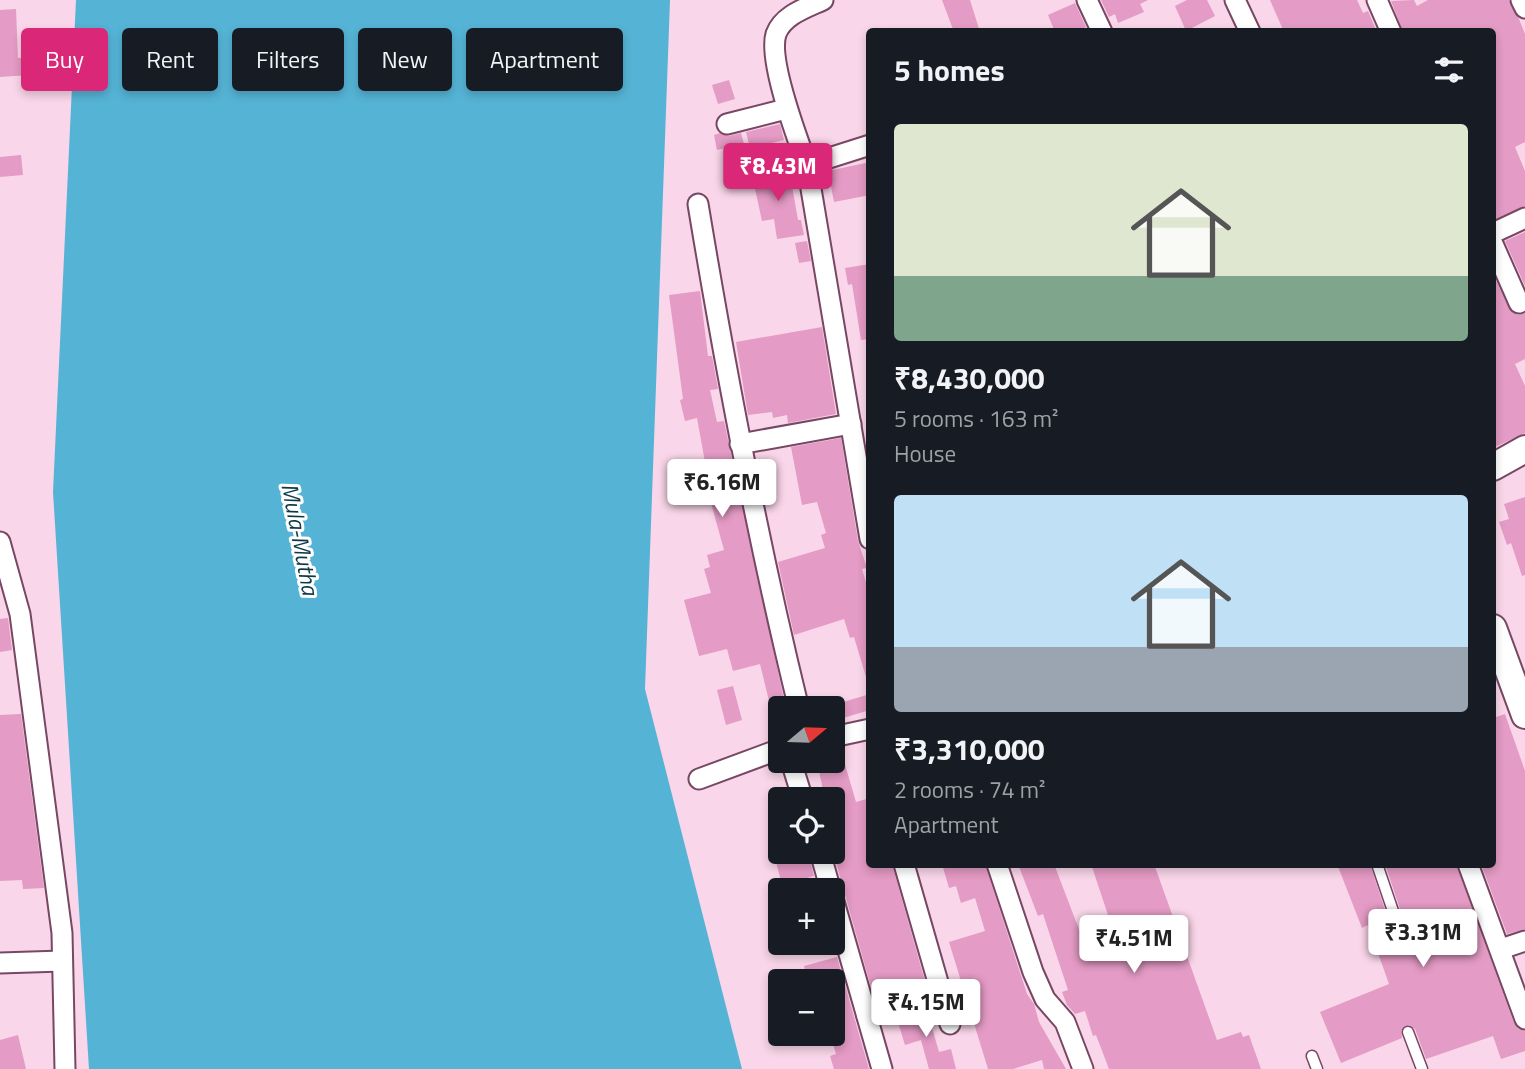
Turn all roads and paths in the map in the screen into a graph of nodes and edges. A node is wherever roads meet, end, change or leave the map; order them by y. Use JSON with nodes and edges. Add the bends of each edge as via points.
{"nodes":[{"id":1,"x":823,"y":0,"type":"edge"},
{"id":2,"x":1087,"y":0,"type":"edge"},
{"id":3,"x":1235,"y":0,"type":"edge"},
{"id":4,"x":1377,"y":0,"type":"edge"},
{"id":5,"x":1521,"y":0,"type":"edge"},
{"id":6,"x":1525,"y":8,"type":"edge"},
{"id":7,"x":1100,"y":28,"type":"edge"},
{"id":8,"x":1248,"y":28,"type":"edge"},
{"id":9,"x":1389,"y":28,"type":"edge"},
{"id":10,"x":786,"y":108,"type":"junction"},
{"id":11,"x":727,"y":124,"type":"dead end"},
{"id":12,"x":866,"y":146,"type":"edge"},
{"id":13,"x":807,"y":165,"type":"junction"},
{"id":14,"x":698,"y":204,"type":"dead end"},
{"id":15,"x":1525,"y":218,"type":"edge"},
{"id":16,"x":1496,"y":232,"type":"edge"},
{"id":17,"x":1496,"y":251,"type":"edge"},
{"id":18,"x":1519,"y":303,"type":"dead end"},
{"id":19,"x":850,"y":424,"type":"junction"},
{"id":20,"x":740,"y":444,"type":"junction"},
{"id":21,"x":1525,"y":449,"type":"edge"},
{"id":22,"x":1496,"y":465,"type":"edge"},
{"id":23,"x":866,"y":508,"type":"edge"},
{"id":24,"x":0,"y":542,"type":"edge"},
{"id":25,"x":1496,"y":636,"type":"edge"},
{"id":26,"x":796,"y":696,"type":"edge"},
{"id":27,"x":1525,"y":715,"type":"edge"},
{"id":28,"x":866,"y":730,"type":"edge"},
{"id":29,"x":845,"y":734,"type":"edge"},
{"id":30,"x":768,"y":753,"type":"edge"},
{"id":31,"x":699,"y":779,"type":"dead end"},
{"id":32,"x":905,"y":868,"type":"edge"},
{"id":33,"x":998,"y":868,"type":"edge"},
{"id":34,"x":1378,"y":868,"type":"edge"},
{"id":35,"x":1470,"y":868,"type":"edge"},
{"id":36,"x":1394,"y":914,"type":"dead end"},
{"id":37,"x":845,"y":940,"type":"edge"},
{"id":38,"x":1525,"y":941,"type":"edge"},
{"id":39,"x":1500,"y":949,"type":"junction"},
{"id":40,"x":62,"y":961,"type":"junction"},
{"id":41,"x":0,"y":963,"type":"edge"},
{"id":42,"x":941,"y":993,"type":"junction"},
{"id":43,"x":867,"y":1016,"type":"junction"},
{"id":44,"x":1525,"y":1018,"type":"edge"},
{"id":45,"x":950,"y":1024,"type":"dead end"},
{"id":46,"x":1408,"y":1032,"type":"dead end"},
{"id":47,"x":1312,"y":1056,"type":"dead end"},
{"id":48,"x":65,"y":1069,"type":"edge"},
{"id":49,"x":882,"y":1069,"type":"edge"},
{"id":50,"x":1083,"y":1069,"type":"edge"},
{"id":51,"x":1317,"y":1069,"type":"edge"},
{"id":52,"x":1422,"y":1069,"type":"edge"}],
"edges":[{"from":1,"to":10,"type":"street","via":[[790,16],[776,34]]},
{"from":2,"to":7,"type":"street"},
{"from":3,"to":8,"type":"street"},
{"from":4,"to":9,"type":"street"},
{"from":5,"to":6,"type":"street"},
{"from":10,"to":11,"type":"street"},
{"from":10,"to":13,"type":"street"},
{"from":12,"to":13,"type":"street"},
{"from":13,"to":19,"type":"street"},
{"from":14,"to":20,"type":"street"},
{"from":15,"to":16,"type":"street"},
{"from":17,"to":18,"type":"street"},
{"from":19,"to":20,"type":"street"},
{"from":19,"to":23,"type":"street"},
{"from":20,"to":26,"type":"street"},
{"from":21,"to":22,"type":"street"},
{"from":24,"to":40,"type":"street","via":[[20,614]]},
{"from":25,"to":27,"type":"street"},
{"from":28,"to":29,"type":"street"},
{"from":30,"to":31,"type":"street"},
{"from":32,"to":42,"type":"street"},
{"from":33,"to":50,"type":"street","via":[[1032,972],[1045,999],[1065,1023]]},
{"from":34,"to":36,"type":"lane"},
{"from":35,"to":39,"type":"street"},
{"from":37,"to":43,"type":"street"},
{"from":38,"to":39,"type":"street"},
{"from":39,"to":44,"type":"street"},
{"from":40,"to":41,"type":"street"},
{"from":40,"to":48,"type":"street"},
{"from":42,"to":43,"type":"street"},
{"from":42,"to":45,"type":"street"},
{"from":43,"to":49,"type":"street"},
{"from":46,"to":52,"type":"lane"},
{"from":47,"to":51,"type":"lane"}]}
